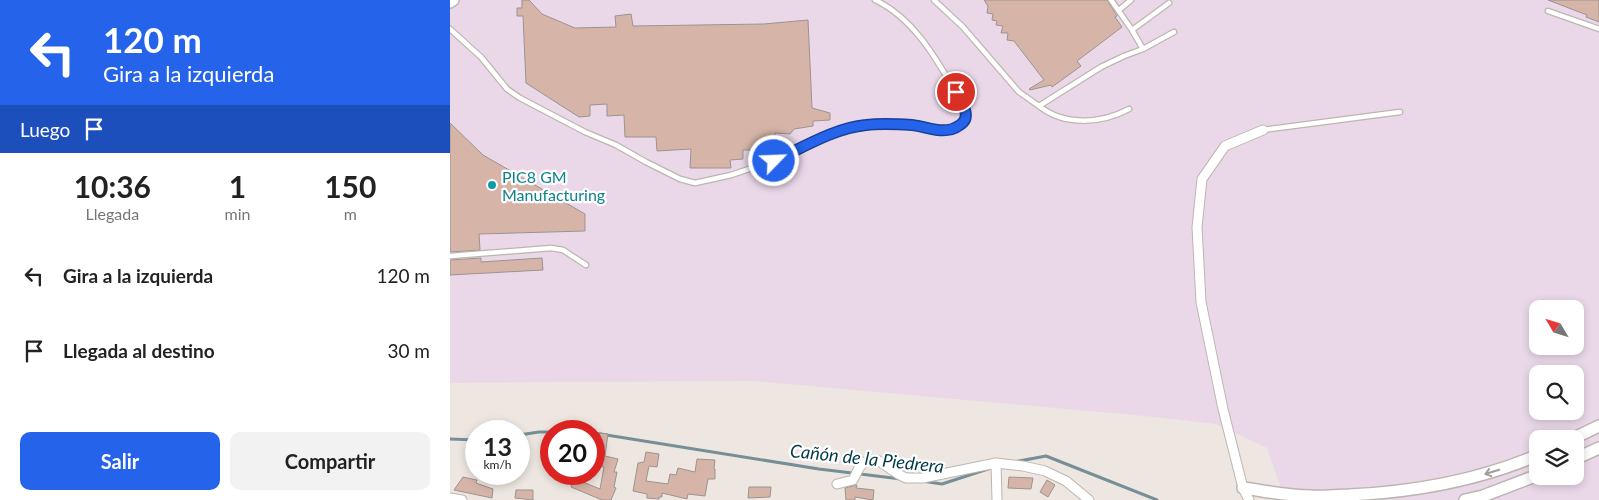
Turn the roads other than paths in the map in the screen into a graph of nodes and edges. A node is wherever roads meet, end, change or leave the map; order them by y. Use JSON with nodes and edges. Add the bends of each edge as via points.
{"nodes":[{"id":1,"x":875,"y":0,"type":"edge"},
{"id":2,"x":934,"y":0,"type":"edge"},
{"id":3,"x":1111,"y":0,"type":"edge"},
{"id":4,"x":1131,"y":0,"type":"edge"},
{"id":5,"x":1169,"y":2,"type":"dead end"},
{"id":6,"x":1119,"y":10,"type":"junction"},
{"id":7,"x":1548,"y":11,"type":"dead end"},
{"id":8,"x":450,"y":29,"type":"edge"},
{"id":9,"x":1599,"y":29,"type":"edge"},
{"id":10,"x":1132,"y":30,"type":"junction"},
{"id":11,"x":1174,"y":32,"type":"dead end"},
{"id":12,"x":1144,"y":49,"type":"junction"},
{"id":13,"x":1039,"y":106,"type":"junction"},
{"id":14,"x":1129,"y":109,"type":"dead end"},
{"id":15,"x":1400,"y":112,"type":"dead end"},
{"id":16,"x":1263,"y":130,"type":"joint"},
{"id":17,"x":450,"y":256,"type":"edge"},
{"id":18,"x":586,"y":264,"type":"dead end"},
{"id":19,"x":1599,"y":426,"type":"edge"},
{"id":20,"x":1584,"y":433,"type":"edge"},
{"id":21,"x":1599,"y":448,"type":"edge"},
{"id":22,"x":1584,"y":455,"type":"edge"},
{"id":23,"x":1529,"y":459,"type":"edge"},
{"id":24,"x":996,"y":463,"type":"junction"},
{"id":25,"x":1529,"y":478,"type":"edge"},
{"id":26,"x":837,"y":484,"type":"dead end"},
{"id":27,"x":1243,"y":488,"type":"junction"},
{"id":28,"x":1079,"y":497,"type":"edge"},
{"id":29,"x":450,"y":498,"type":"edge"},
{"id":30,"x":462,"y":500,"type":"edge"},
{"id":31,"x":997,"y":500,"type":"edge"},
{"id":32,"x":1089,"y":500,"type":"edge"},
{"id":33,"x":1249,"y":500,"type":"edge"},
{"id":34,"x":1465,"y":500,"type":"edge"}],
"edges":[{"from":1,"to":8,"type":"lane","via":[[908,24],[929,49],[964,106],[965,122],[938,131],[913,125],[866,125],[844,130],[774,161],[695,182],[680,179],[520,98],[507,89],[481,57]]},
{"from":2,"to":13,"type":"lane","via":[[1019,92]]},
{"from":3,"to":6,"type":"lane"},
{"from":4,"to":6,"type":"lane"},
{"from":5,"to":10,"type":"lane"},
{"from":6,"to":10,"type":"lane"},
{"from":7,"to":9,"type":"lane"},
{"from":10,"to":12,"type":"lane"},
{"from":11,"to":12,"type":"lane"},
{"from":12,"to":13,"type":"lane","via":[[1101,67]]},
{"from":13,"to":14,"type":"lane","via":[[1055,117],[1084,121],[1104,119]]},
{"from":15,"to":16,"type":"lane"},
{"from":16,"to":27,"type":"street","via":[[1225,146],[1202,179],[1197,227],[1201,302]]},
{"from":17,"to":18,"type":"lane","via":[[551,248],[563,250]]},
{"from":19,"to":20,"type":"main road"},
{"from":21,"to":22,"type":"main road"},
{"from":23,"to":27,"type":"main road","one_way":true,"via":[[1437,486],[1385,493],[1310,496]]},
{"from":24,"to":26,"type":"street","via":[[922,478],[906,478],[879,461],[871,460],[864,462],[853,480]]},
{"from":24,"to":28,"type":"street","via":[[1023,466],[1066,481]]},
{"from":24,"to":31,"type":"street"},
{"from":25,"to":34,"type":"main road"},
{"from":27,"to":33,"type":"street"},
{"from":28,"to":32,"type":"street"},
{"from":29,"to":30,"type":"street"}]}
